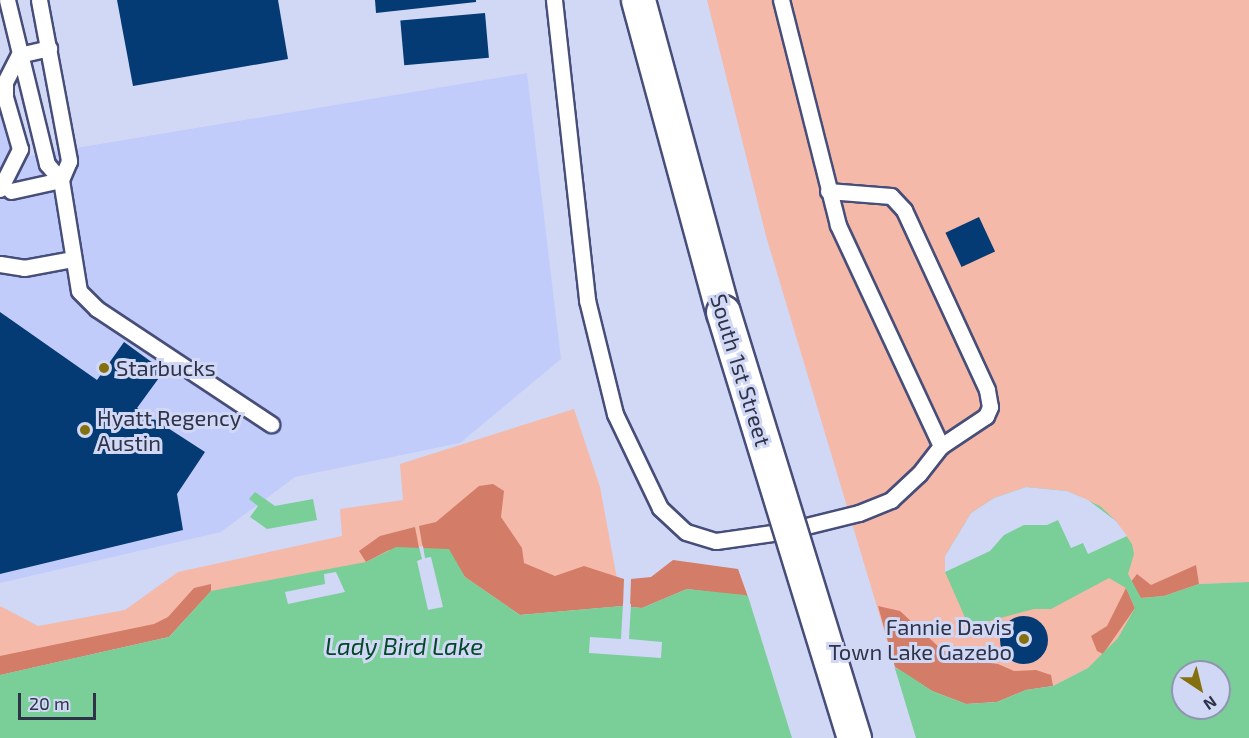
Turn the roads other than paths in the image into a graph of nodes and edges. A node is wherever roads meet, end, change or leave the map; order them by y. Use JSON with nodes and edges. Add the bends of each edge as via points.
{"nodes":[{"id":1,"x":7,"y":0,"type":"edge"},
{"id":2,"x":39,"y":0,"type":"edge"},
{"id":3,"x":554,"y":0,"type":"edge"},
{"id":4,"x":638,"y":0,"type":"edge"},
{"id":5,"x":782,"y":0,"type":"edge"},
{"id":6,"x":49,"y":48,"type":"junction"},
{"id":7,"x":19,"y":55,"type":"junction"},
{"id":8,"x":61,"y":180,"type":"junction"},
{"id":9,"x":5,"y":190,"type":"edge"},
{"id":10,"x":828,"y":191,"type":"junction"},
{"id":11,"x":73,"y":259,"type":"junction"},
{"id":12,"x":0,"y":264,"type":"edge"},
{"id":13,"x":271,"y":423,"type":"dead end"},
{"id":14,"x":941,"y":446,"type":"junction"},
{"id":15,"x":854,"y":738,"type":"edge"}],
"edges":[{"from":1,"to":7,"type":"lane"},
{"from":2,"to":6,"type":"lane"},
{"from":3,"to":14,"type":"lane","via":[[587,300],[615,414],[660,508],[686,532],[716,541],[786,531],[859,513],[891,500]]},
{"from":4,"to":15,"type":"main road","name":"South 1st Street","bridge":true,"via":[[723,312]]},
{"from":5,"to":10,"type":"lane"},
{"from":6,"to":7,"type":"lane"},
{"from":6,"to":8,"type":"lane","via":[[69,161]]},
{"from":7,"to":8,"type":"lane","via":[[47,164]]},
{"from":7,"to":9,"type":"lane","via":[[5,82],[5,97],[19,139],[19,156]]},
{"from":8,"to":9,"type":"lane"},
{"from":8,"to":11,"type":"lane"},
{"from":10,"to":14,"type":"lane","via":[[838,225]]},
{"from":10,"to":14,"type":"lane","via":[[891,196],[904,210],[987,390],[990,399],[986,416]]},
{"from":11,"to":12,"type":"lane","via":[[24,268]]},
{"from":11,"to":13,"type":"lane","via":[[79,291],[97,309]]}]}
